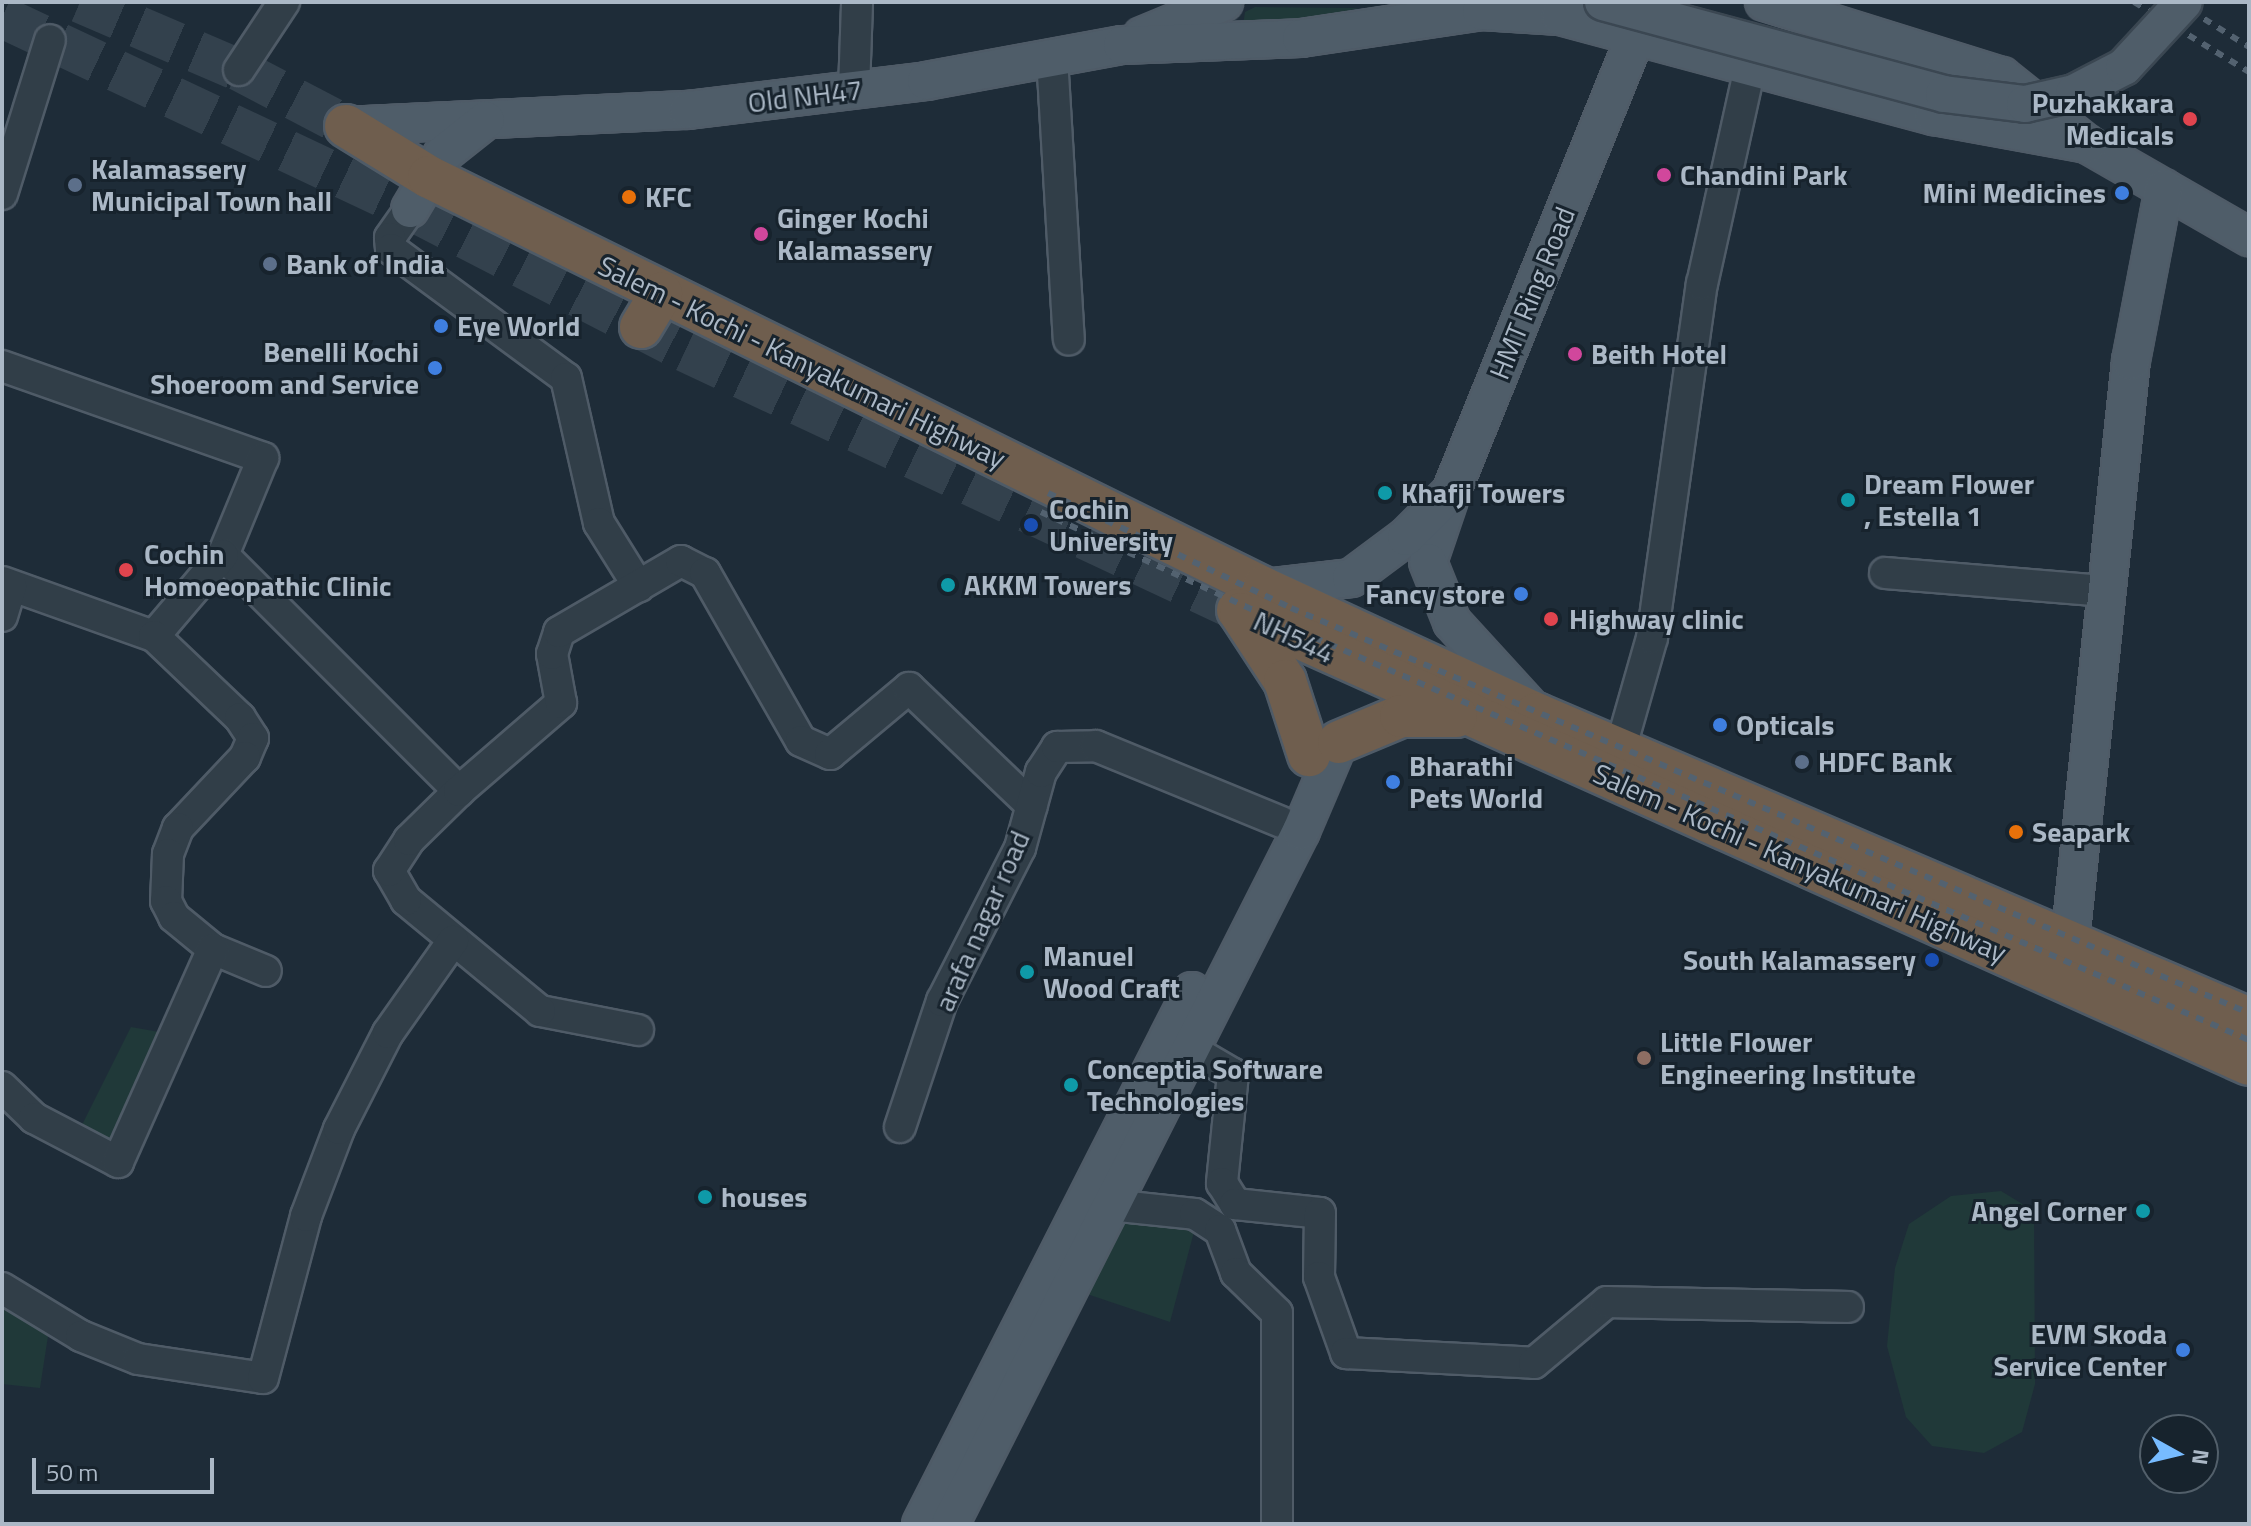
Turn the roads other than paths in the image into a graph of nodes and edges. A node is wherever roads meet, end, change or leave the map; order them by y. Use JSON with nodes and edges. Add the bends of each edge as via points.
{"nodes":[{"id":1,"x":284,"y":2,"type":"edge"},
{"id":2,"x":857,"y":2,"type":"edge"},
{"id":3,"x":1224,"y":2,"type":"edge"},
{"id":4,"x":1236,"y":2,"type":"edge"},
{"id":5,"x":1603,"y":2,"type":"edge"},
{"id":6,"x":1764,"y":2,"type":"edge"},
{"id":7,"x":2184,"y":2,"type":"edge"},
{"id":8,"x":1375,"y":3,"type":"edge"},
{"id":9,"x":1643,"y":18,"type":"edge"},
{"id":10,"x":1301,"y":38,"type":"junction"},
{"id":11,"x":50,"y":40,"type":"dead end"},
{"id":12,"x":1247,"y":42,"type":"junction"},
{"id":13,"x":1122,"y":45,"type":"junction"},
{"id":14,"x":1052,"y":57,"type":"junction"},
{"id":15,"x":1751,"y":63,"type":"junction"},
{"id":16,"x":239,"y":70,"type":"dead end"},
{"id":17,"x":854,"y":90,"type":"junction"},
{"id":18,"x":486,"y":120,"type":"junction"},
{"id":19,"x":346,"y":126,"type":"joint"},
{"id":20,"x":2087,"y":144,"type":"junction"},
{"id":21,"x":2164,"y":188,"type":"junction"},
{"id":22,"x":419,"y":193,"type":"junction"},
{"id":23,"x":2,"y":194,"type":"edge"},
{"id":24,"x":2249,"y":237,"type":"edge"},
{"id":25,"x":1069,"y":339,"type":"dead end"},
{"id":26,"x":2,"y":366,"type":"edge"},
{"id":27,"x":1451,"y":492,"type":"junction"},
{"id":28,"x":223,"y":555,"type":"junction"},
{"id":29,"x":1885,"y":573,"type":"dead end"},
{"id":30,"x":6,"y":584,"type":"edge"},
{"id":31,"x":639,"y":587,"type":"junction"},
{"id":32,"x":2106,"y":591,"type":"junction"},
{"id":33,"x":1250,"y":599,"type":"junction"},
{"id":34,"x":2,"y":616,"type":"edge"},
{"id":35,"x":154,"y":636,"type":"junction"},
{"id":36,"x":1357,"y":648,"type":"junction"},
{"id":37,"x":1536,"y":714,"type":"junction"},
{"id":38,"x":1473,"y":716,"type":"junction"},
{"id":39,"x":1324,"y":749,"type":"junction"},
{"id":40,"x":1620,"y":750,"type":"junction"},
{"id":41,"x":459,"y":791,"type":"junction"},
{"id":42,"x":1032,"y":806,"type":"junction"},
{"id":43,"x":1281,"y":822,"type":"junction"},
{"id":44,"x":453,"y":941,"type":"junction"},
{"id":45,"x":2070,"y":941,"type":"junction"},
{"id":46,"x":213,"y":949,"type":"junction"},
{"id":47,"x":266,"y":971,"type":"dead end"},
{"id":48,"x":2249,"y":1019,"type":"edge"},
{"id":49,"x":638,"y":1030,"type":"dead end"},
{"id":50,"x":1190,"y":1049,"type":"junction"},
{"id":51,"x":2249,"y":1064,"type":"edge"},
{"id":52,"x":2,"y":1087,"type":"edge"},
{"id":53,"x":900,"y":1127,"type":"dead end"},
{"id":54,"x":1110,"y":1205,"type":"junction"},
{"id":55,"x":2,"y":1288,"type":"edge"},
{"id":56,"x":1848,"y":1307,"type":"dead end"},
{"id":57,"x":921,"y":1524,"type":"edge"},
{"id":58,"x":950,"y":1524,"type":"edge"},
{"id":59,"x":1277,"y":1524,"type":"edge"}],
"edges":[{"from":1,"to":16,"type":"street"},
{"from":2,"to":17,"type":"street"},
{"from":3,"to":13,"type":"main road","name":"Old NH47"},
{"from":4,"to":12,"type":"main road","via":[[1236,24]]},
{"from":5,"to":7,"type":"main road","bridge":true,"via":[[1944,94],[2015,104],[2050,101],[2104,79]]},
{"from":6,"to":20,"type":"main road","via":[[2002,76]]},
{"from":8,"to":10,"type":"main road"},
{"from":9,"to":10,"type":"main road","name":"Old NH47","via":[[1481,11]]},
{"from":9,"to":15,"type":"main road"},
{"from":9,"to":27,"type":"main road","name":"HMT Ring Road"},
{"from":10,"to":12,"type":"main road","name":"Old NH47"},
{"from":11,"to":23,"type":"street"},
{"from":12,"to":13,"type":"main road","name":"Old NH47"},
{"from":13,"to":14,"type":"main road","name":"Old NH47"},
{"from":14,"to":17,"type":"main road","name":"Old NH47"},
{"from":14,"to":25,"type":"street"},
{"from":15,"to":20,"type":"main road","via":[[1934,116]]},
{"from":15,"to":40,"type":"street","via":[[1702,284],[1652,638]]},
{"from":17,"to":18,"type":"main road","name":"Old NH47","via":[[688,110]]},
{"from":18,"to":19,"type":"main road","name":"Old NH47"},
{"from":18,"to":22,"type":"main road","via":[[460,136]]},
{"from":19,"to":22,"type":"highway","name":"Salem - Kochi - Kanyakumari Highway","number":"NH544"},
{"from":20,"to":21,"type":"main road"},
{"from":21,"to":24,"type":"main road"},
{"from":21,"to":32,"type":"main road","via":[[2131,361]]},
{"from":22,"to":31,"type":"street","via":[[390,238],[391,249],[566,378],[599,523]]},
{"from":22,"to":33,"type":"highway","name":"Salem - Kochi - Kanyakumari Highway","number":"NH544"},
{"from":26,"to":28,"type":"street","via":[[263,458]]},
{"from":27,"to":33,"type":"main road","name":"HMT Ring Road","via":[[1406,537],[1351,578]]},
{"from":27,"to":37,"type":"main road","via":[[1428,562],[1452,622]]},
{"from":28,"to":35,"type":"street"},
{"from":28,"to":41,"type":"street"},
{"from":29,"to":32,"type":"street"},
{"from":30,"to":34,"type":"street"},
{"from":30,"to":35,"type":"street"},
{"from":31,"to":41,"type":"street","name":"arafa nagar road","via":[[559,632],[552,654],[561,703]]},
{"from":31,"to":42,"type":"street","name":"arafa nagar road","via":[[681,561],[695,563],[790,732],[821,753],[830,754],[909,688]]},
{"from":32,"to":45,"type":"main road"},
{"from":33,"to":36,"type":"highway","name":"NH544"},
{"from":33,"to":39,"type":"highway","via":[[1280,671]]},
{"from":35,"to":46,"type":"street","via":[[240,718],[253,738],[245,757],[178,828],[168,854],[166,901],[174,917]]},
{"from":36,"to":37,"type":"highway","name":"Salem - Kochi - Kanyakumari Highway","number":"NH544"},
{"from":36,"to":38,"type":"highway","name":"Salem - Kochi - Kanyakumari Highway","number":"NH544"},
{"from":37,"to":40,"type":"highway","name":"Salem - Kochi - Kanyakumari Highway","number":"NH544"},
{"from":38,"to":39,"type":"highway","via":[[1401,716]]},
{"from":38,"to":51,"type":"highway","name":"Salem - Kochi - Kanyakumari Highway","number":"NH544"},
{"from":39,"to":43,"type":"main road"},
{"from":39,"to":50,"type":"main road"},
{"from":40,"to":45,"type":"highway","name":"Salem - Kochi - Kanyakumari Highway","number":"NH544"},
{"from":41,"to":44,"type":"street","name":"arafa nagar road","via":[[409,840],[389,871],[406,900]]},
{"from":42,"to":43,"type":"street","name":"arafa nagar road","via":[[1057,747],[1096,746]]},
{"from":42,"to":53,"type":"street","name":"arafa nagar road","via":[[1020,848],[942,1001]]},
{"from":43,"to":57,"type":"main road"},
{"from":44,"to":49,"type":"street","name":"arafa nagar road","via":[[540,1011]]},
{"from":44,"to":55,"type":"street","via":[[388,1033],[339,1129],[306,1216],[263,1378],[138,1359],[81,1336]]},
{"from":45,"to":48,"type":"highway","name":"Salem - Kochi - Kanyakumari Highway","number":"NH544"},
{"from":46,"to":47,"type":"street"},
{"from":46,"to":52,"type":"street","via":[[118,1162],[34,1118]]},
{"from":50,"to":54,"type":"main road"},
{"from":50,"to":56,"type":"street","via":[[1233,1074],[1222,1183],[1235,1204],[1320,1213],[1319,1277],[1346,1353],[1534,1363],[1607,1302]]},
{"from":54,"to":58,"type":"main road"},
{"from":54,"to":59,"type":"street","via":[[1195,1214],[1220,1230],[1236,1273],[1277,1313]]}]}
